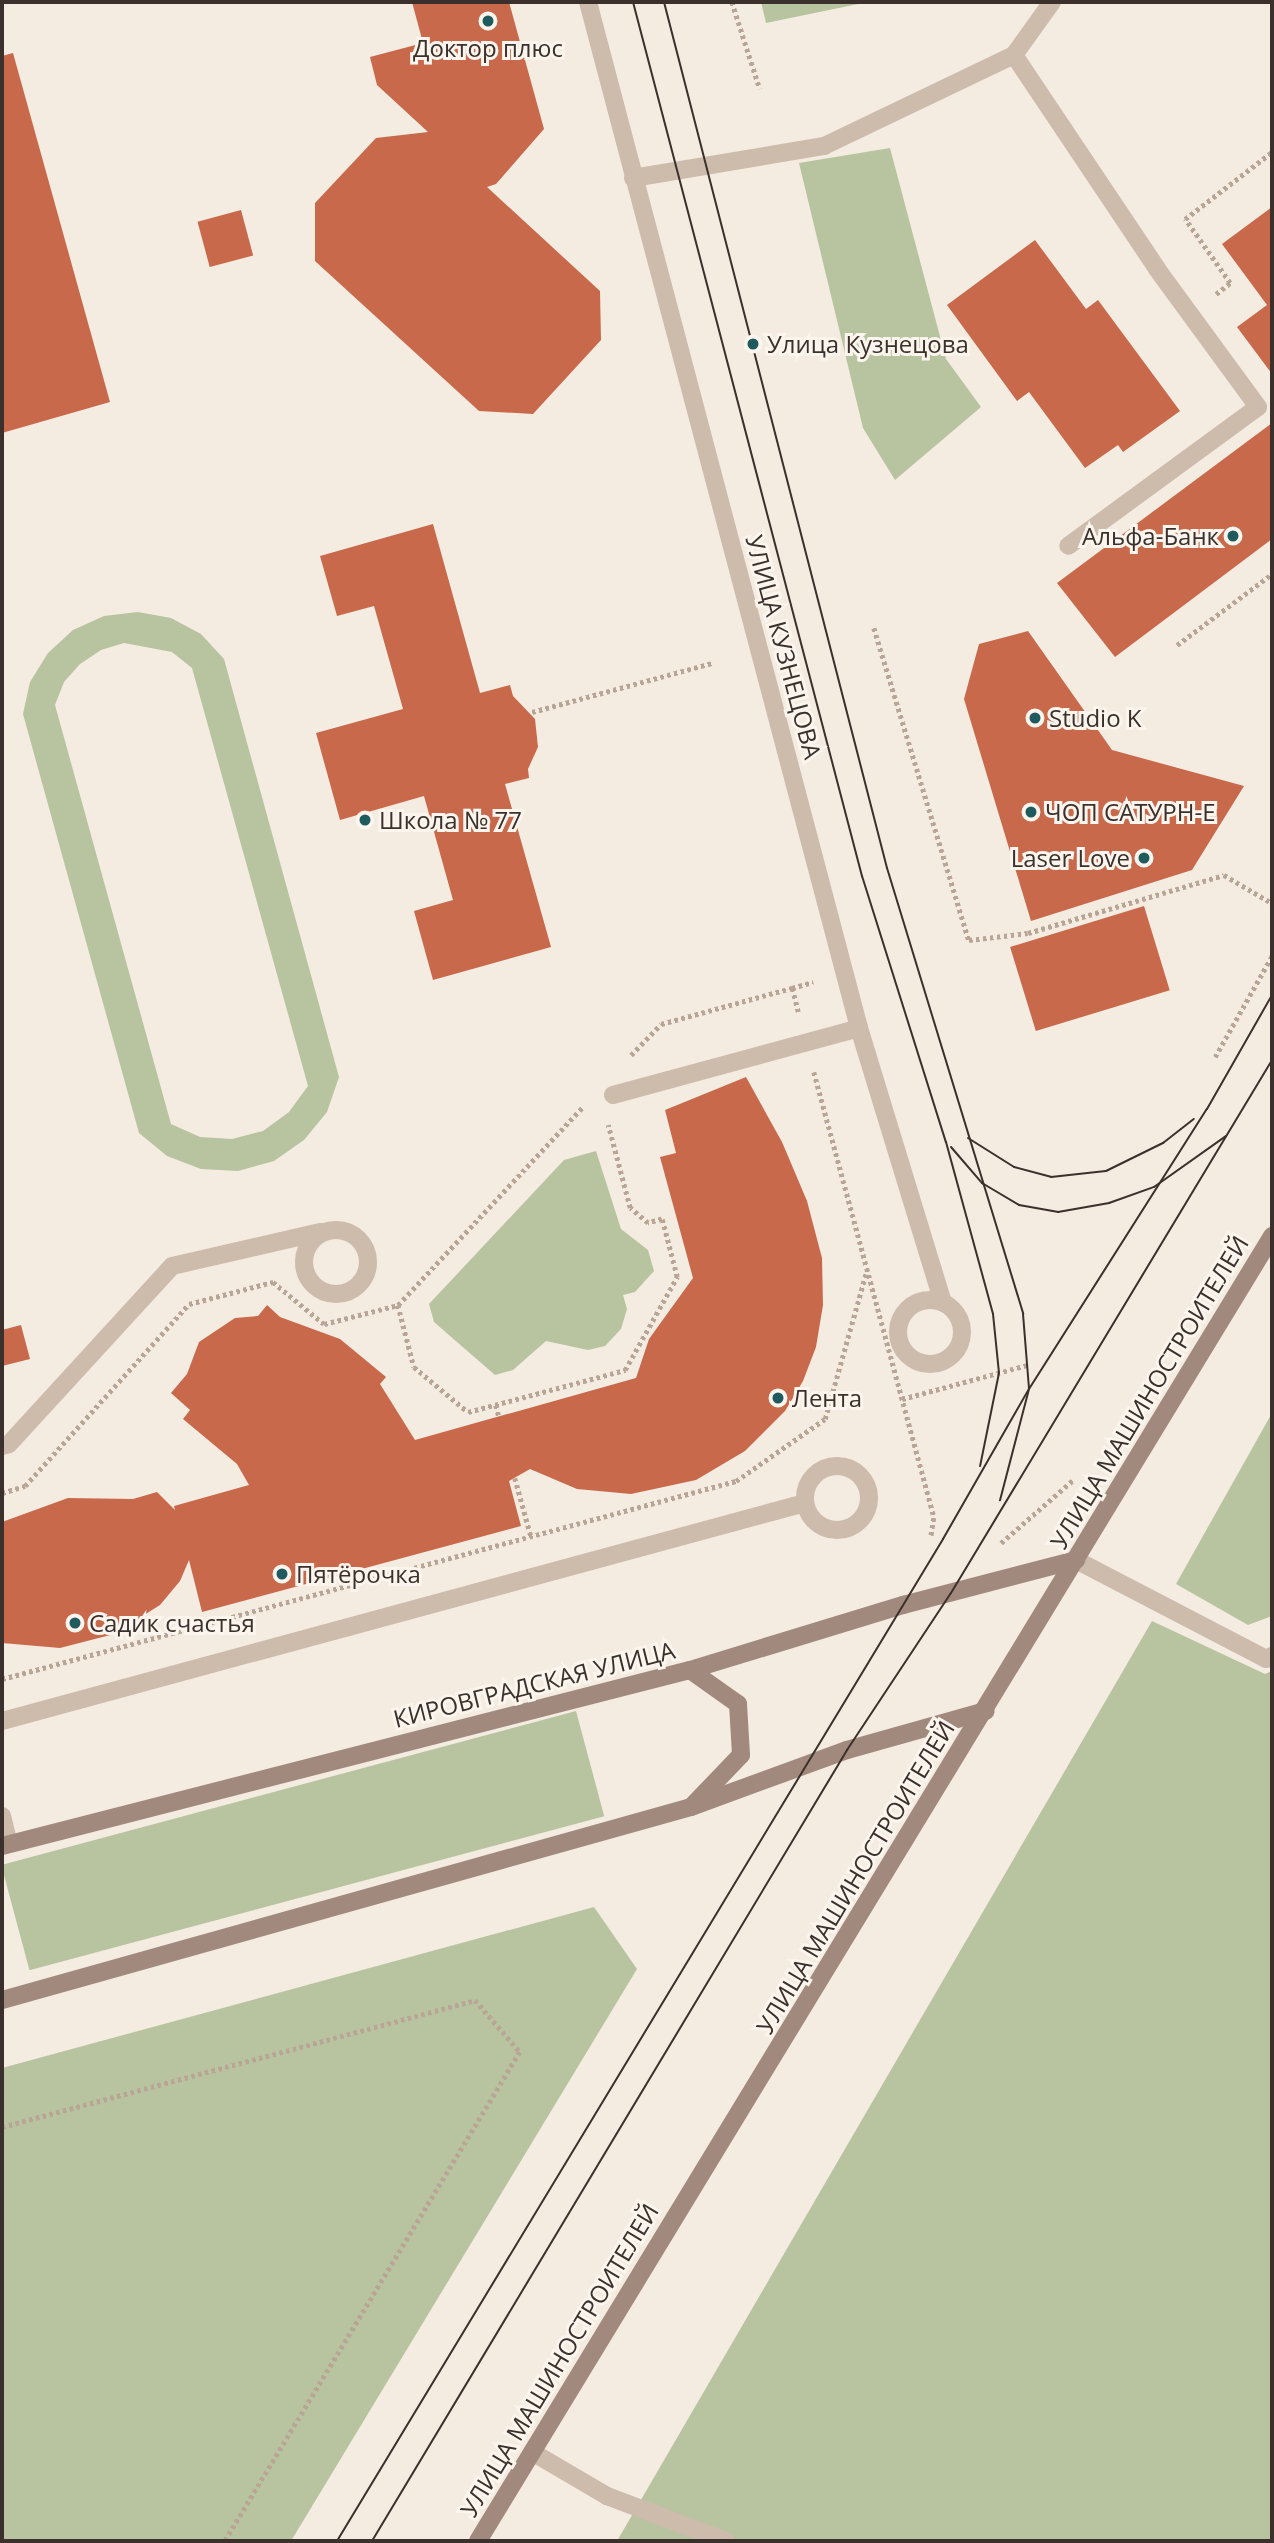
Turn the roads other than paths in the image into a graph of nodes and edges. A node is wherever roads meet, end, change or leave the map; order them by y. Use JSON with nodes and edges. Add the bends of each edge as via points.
{"nodes":[{"id":1,"x":588,"y":2,"type":"edge"},
{"id":2,"x":1052,"y":2,"type":"edge"},
{"id":3,"x":1014,"y":55,"type":"junction"},
{"id":4,"x":633,"y":178,"type":"junction"},
{"id":5,"x":1068,"y":546,"type":"dead end"},
{"id":6,"x":859,"y":1028,"type":"junction"},
{"id":7,"x":613,"y":1095,"type":"dead end"},
{"id":8,"x":320,"y":1232,"type":"dead end"},
{"id":9,"x":1272,"y":1236,"type":"edge"},
{"id":10,"x":943,"y":1302,"type":"dead end"},
{"id":11,"x":2,"y":1446,"type":"edge"},
{"id":12,"x":805,"y":1503,"type":"dead end"},
{"id":13,"x":1076,"y":1560,"type":"junction"},
{"id":14,"x":1272,"y":1656,"type":"edge"},
{"id":15,"x":691,"y":1670,"type":"junction"},
{"id":16,"x":986,"y":1711,"type":"junction"},
{"id":17,"x":2,"y":1721,"type":"edge"},
{"id":18,"x":691,"y":1807,"type":"junction"},
{"id":19,"x":2,"y":1816,"type":"edge"},
{"id":20,"x":6,"y":1845,"type":"edge"},
{"id":21,"x":2,"y":2000,"type":"edge"},
{"id":22,"x":532,"y":2452,"type":"junction"},
{"id":23,"x":478,"y":2541,"type":"edge"},
{"id":24,"x":726,"y":2541,"type":"edge"}],
"edges":[{"from":1,"to":4,"type":"street","name":"УЛИЦА КУЗНЕЦОВА"},
{"from":2,"to":3,"type":"street"},
{"from":3,"to":4,"type":"street","via":[[824,146]]},
{"from":3,"to":5,"type":"street","via":[[1157,269],[1258,407]]},
{"from":4,"to":6,"type":"street","name":"УЛИЦА КУЗНЕЦОВА"},
{"from":6,"to":7,"type":"street"},
{"from":6,"to":10,"type":"street","name":"УЛИЦА КУЗНЕЦОВА"},
{"from":8,"to":11,"type":"street","via":[[172,1266],[9,1444]]},
{"from":9,"to":13,"type":"main road","name":"УЛИЦА МАШИНОСТРОИТЕЛЕЙ"},
{"from":12,"to":17,"type":"street"},
{"from":13,"to":14,"type":"street","via":[[1266,1659]]},
{"from":13,"to":15,"type":"main road","name":"КИРОВГРАДСКАЯ УЛИЦА","via":[[904,1605]]},
{"from":13,"to":16,"type":"main road","name":"УЛИЦА МАШИНОСТРОИТЕЛЕЙ"},
{"from":15,"to":18,"type":"main road","via":[[738,1704],[741,1755]]},
{"from":15,"to":20,"type":"main road","name":"КИРОВГРАДСКАЯ УЛИЦА"},
{"from":16,"to":18,"type":"main road","via":[[847,1751]]},
{"from":16,"to":22,"type":"main road","name":"УЛИЦА МАШИНОСТРОИТЕЛЕЙ"},
{"from":18,"to":21,"type":"main road"},
{"from":19,"to":20,"type":"street"},
{"from":22,"to":23,"type":"main road","name":"УЛИЦА МАШИНОСТРОИТЕЛЕЙ"},
{"from":22,"to":24,"type":"street","via":[[607,2496]]}]}
